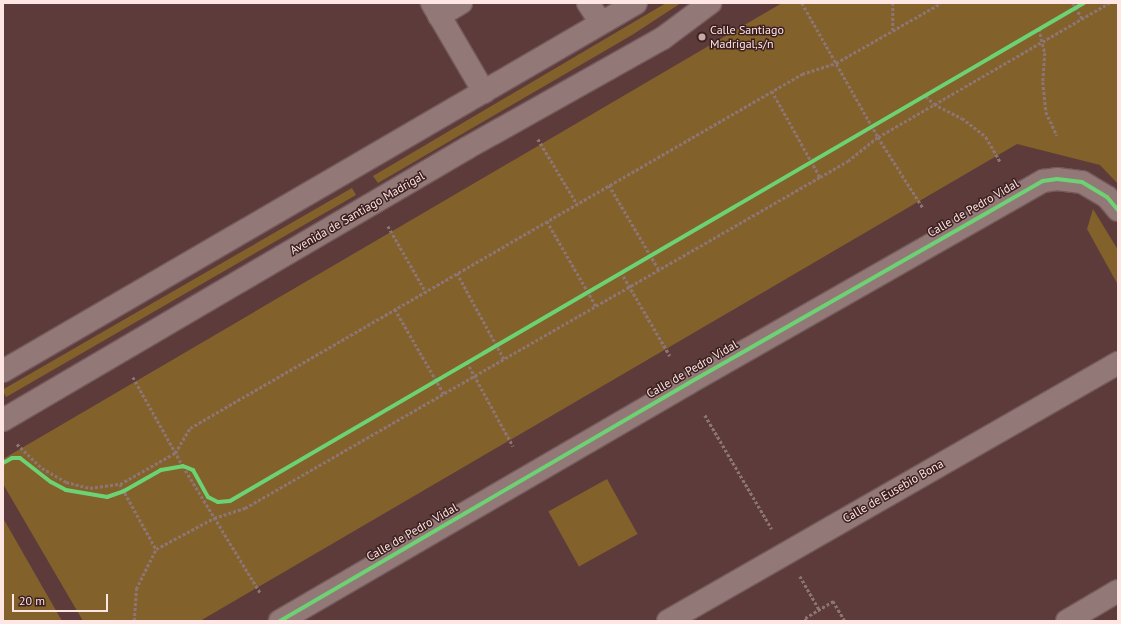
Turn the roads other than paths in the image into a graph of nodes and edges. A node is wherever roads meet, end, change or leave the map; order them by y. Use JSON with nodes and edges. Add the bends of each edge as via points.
{"nodes":[{"id":1,"x":462,"y":3,"type":"edge"},
{"id":2,"x":588,"y":3,"type":"edge"},
{"id":3,"x":636,"y":3,"type":"edge"},
{"id":4,"x":710,"y":3,"type":"edge"},
{"id":5,"x":436,"y":9,"type":"edge"},
{"id":6,"x":601,"y":24,"type":"junction"},
{"id":7,"x":484,"y":92,"type":"junction"},
{"id":8,"x":1118,"y":210,"type":"edge"},
{"id":9,"x":1118,"y":363,"type":"edge"},
{"id":10,"x":3,"y":371,"type":"edge"},
{"id":11,"x":3,"y":420,"type":"edge"},
{"id":12,"x":1118,"y":591,"type":"edge"},
{"id":13,"x":280,"y":621,"type":"edge"},
{"id":14,"x":668,"y":621,"type":"edge"},
{"id":15,"x":1067,"y":621,"type":"edge"}],
"edges":[{"from":1,"to":5,"type":"street"},
{"from":2,"to":6,"type":"street"},
{"from":3,"to":6,"type":"street"},
{"from":4,"to":11,"type":"street","name":"Avenida de Santiago Madrigal","via":[[663,38],[460,152]]},
{"from":5,"to":7,"type":"street"},
{"from":6,"to":7,"type":"street"},
{"from":7,"to":10,"type":"street"},
{"from":8,"to":13,"type":"street","name":"Calle de Pedro Vidal","via":[[1107,197],[1082,182],[1057,179],[1043,181]]},
{"from":9,"to":14,"type":"street","name":"Calle de Eusebio Bona"},
{"from":12,"to":15,"type":"street"}]}
